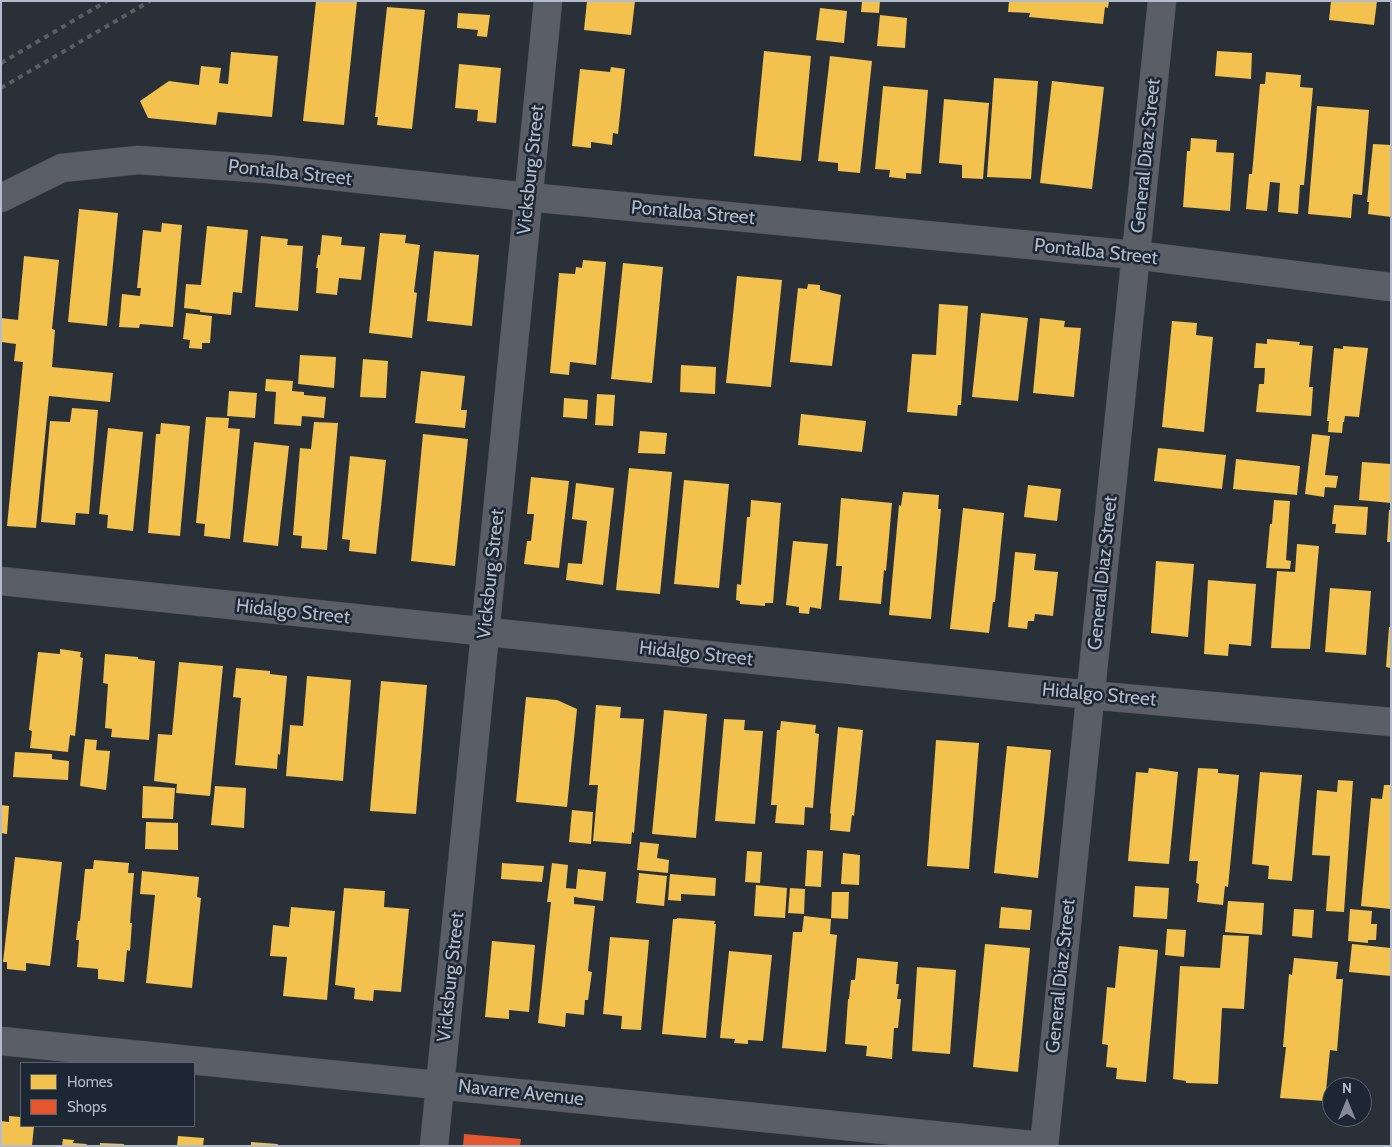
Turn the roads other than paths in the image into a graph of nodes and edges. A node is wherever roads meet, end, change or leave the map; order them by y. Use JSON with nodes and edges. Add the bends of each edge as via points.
{"nodes":[{"id":1,"x":548,"y":1,"type":"edge"},
{"id":2,"x":1162,"y":1,"type":"edge"},
{"id":3,"x":528,"y":197,"type":"junction"},
{"id":4,"x":1,"y":198,"type":"edge"},
{"id":5,"x":1135,"y":255,"type":"junction"},
{"id":6,"x":1391,"y":287,"type":"edge"},
{"id":7,"x":1,"y":581,"type":"edge"},
{"id":8,"x":485,"y":632,"type":"junction"},
{"id":9,"x":1090,"y":694,"type":"junction"},
{"id":10,"x":1391,"y":722,"type":"edge"},
{"id":11,"x":1,"y":1041,"type":"edge"},
{"id":12,"x":440,"y":1085,"type":"junction"},
{"id":13,"x":434,"y":1146,"type":"edge"},
{"id":14,"x":1043,"y":1146,"type":"edge"}],
"edges":[{"from":1,"to":3,"type":"street","name":"Vicksburg Street"},
{"from":2,"to":5,"type":"street","name":"General Diaz Street"},
{"from":3,"to":4,"type":"street","name":"Pontalba Street","via":[[266,169],[138,160],[62,168]]},
{"from":3,"to":5,"type":"street","name":"Pontalba Street"},
{"from":3,"to":8,"type":"street","name":"Vicksburg Street"},
{"from":5,"to":6,"type":"street","name":"Pontalba Street"},
{"from":5,"to":9,"type":"street","name":"General Diaz Street"},
{"from":7,"to":8,"type":"street","name":"Hidalgo Street"},
{"from":8,"to":9,"type":"street","name":"Hidalgo Street"},
{"from":8,"to":12,"type":"street","name":"Vicksburg Street"},
{"from":9,"to":10,"type":"street","name":"Hidalgo Street"},
{"from":9,"to":14,"type":"street","name":"General Diaz Street"},
{"from":11,"to":12,"type":"street","name":"Navarre Avenue"},
{"from":12,"to":13,"type":"street","name":"Vicksburg Street"},
{"from":12,"to":14,"type":"street","name":"Navarre Avenue"}]}
